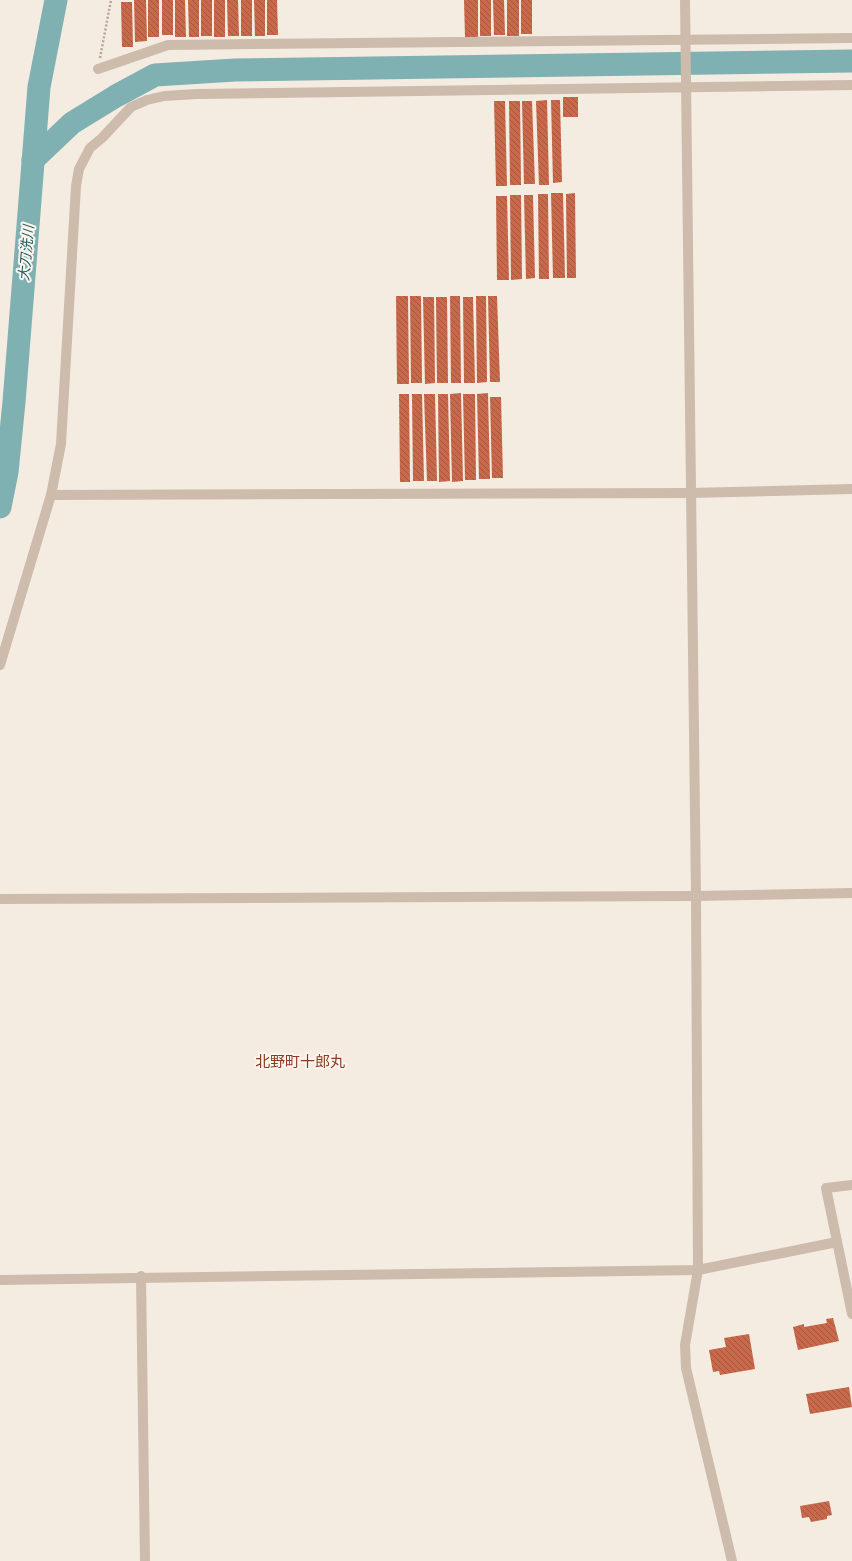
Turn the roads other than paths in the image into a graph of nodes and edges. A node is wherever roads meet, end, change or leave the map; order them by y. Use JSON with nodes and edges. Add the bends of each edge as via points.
{"nodes":[{"id":1,"x":685,"y":0,"type":"edge"},
{"id":2,"x":852,"y":38,"type":"edge"},
{"id":3,"x":686,"y":44,"type":"junction"},
{"id":4,"x":98,"y":68,"type":"road end"},
{"id":5,"x":686,"y":85,"type":"junction"},
{"id":6,"x":852,"y":85,"type":"edge"},
{"id":7,"x":852,"y":489,"type":"edge"},
{"id":8,"x":690,"y":493,"type":"junction"},
{"id":9,"x":51,"y":496,"type":"junction"},
{"id":10,"x":0,"y":665,"type":"edge"},
{"id":11,"x":852,"y":893,"type":"edge"},
{"id":12,"x":696,"y":896,"type":"junction"},
{"id":13,"x":0,"y":899,"type":"edge"},
{"id":14,"x":852,"y":1185,"type":"edge"},
{"id":15,"x":837,"y":1242,"type":"junction"},
{"id":16,"x":698,"y":1270,"type":"junction"},
{"id":17,"x":142,"y":1276,"type":"junction"},
{"id":18,"x":0,"y":1280,"type":"edge"},
{"id":19,"x":852,"y":1314,"type":"edge"},
{"id":20,"x":145,"y":1561,"type":"edge"},
{"id":21,"x":732,"y":1561,"type":"edge"}],
"edges":[{"from":1,"to":3,"type":"street"},
{"from":2,"to":3,"type":"street"},
{"from":3,"to":4,"type":"street","via":[[168,45]]},
{"from":3,"to":5,"type":"street"},
{"from":5,"to":6,"type":"street"},
{"from":5,"to":8,"type":"street"},
{"from":5,"to":9,"type":"street","via":[[197,94],[147,100],[131,107],[90,148],[79,169],[61,444]]},
{"from":7,"to":8,"type":"street"},
{"from":8,"to":9,"type":"street"},
{"from":8,"to":12,"type":"street"},
{"from":9,"to":10,"type":"street"},
{"from":11,"to":12,"type":"street"},
{"from":12,"to":13,"type":"street"},
{"from":12,"to":16,"type":"street"},
{"from":14,"to":15,"type":"street","via":[[826,1188]]},
{"from":15,"to":16,"type":"street"},
{"from":15,"to":19,"type":"street"},
{"from":16,"to":17,"type":"street"},
{"from":16,"to":21,"type":"street","via":[[685,1345],[686,1368]]},
{"from":17,"to":18,"type":"street"},
{"from":17,"to":20,"type":"street"}]}
